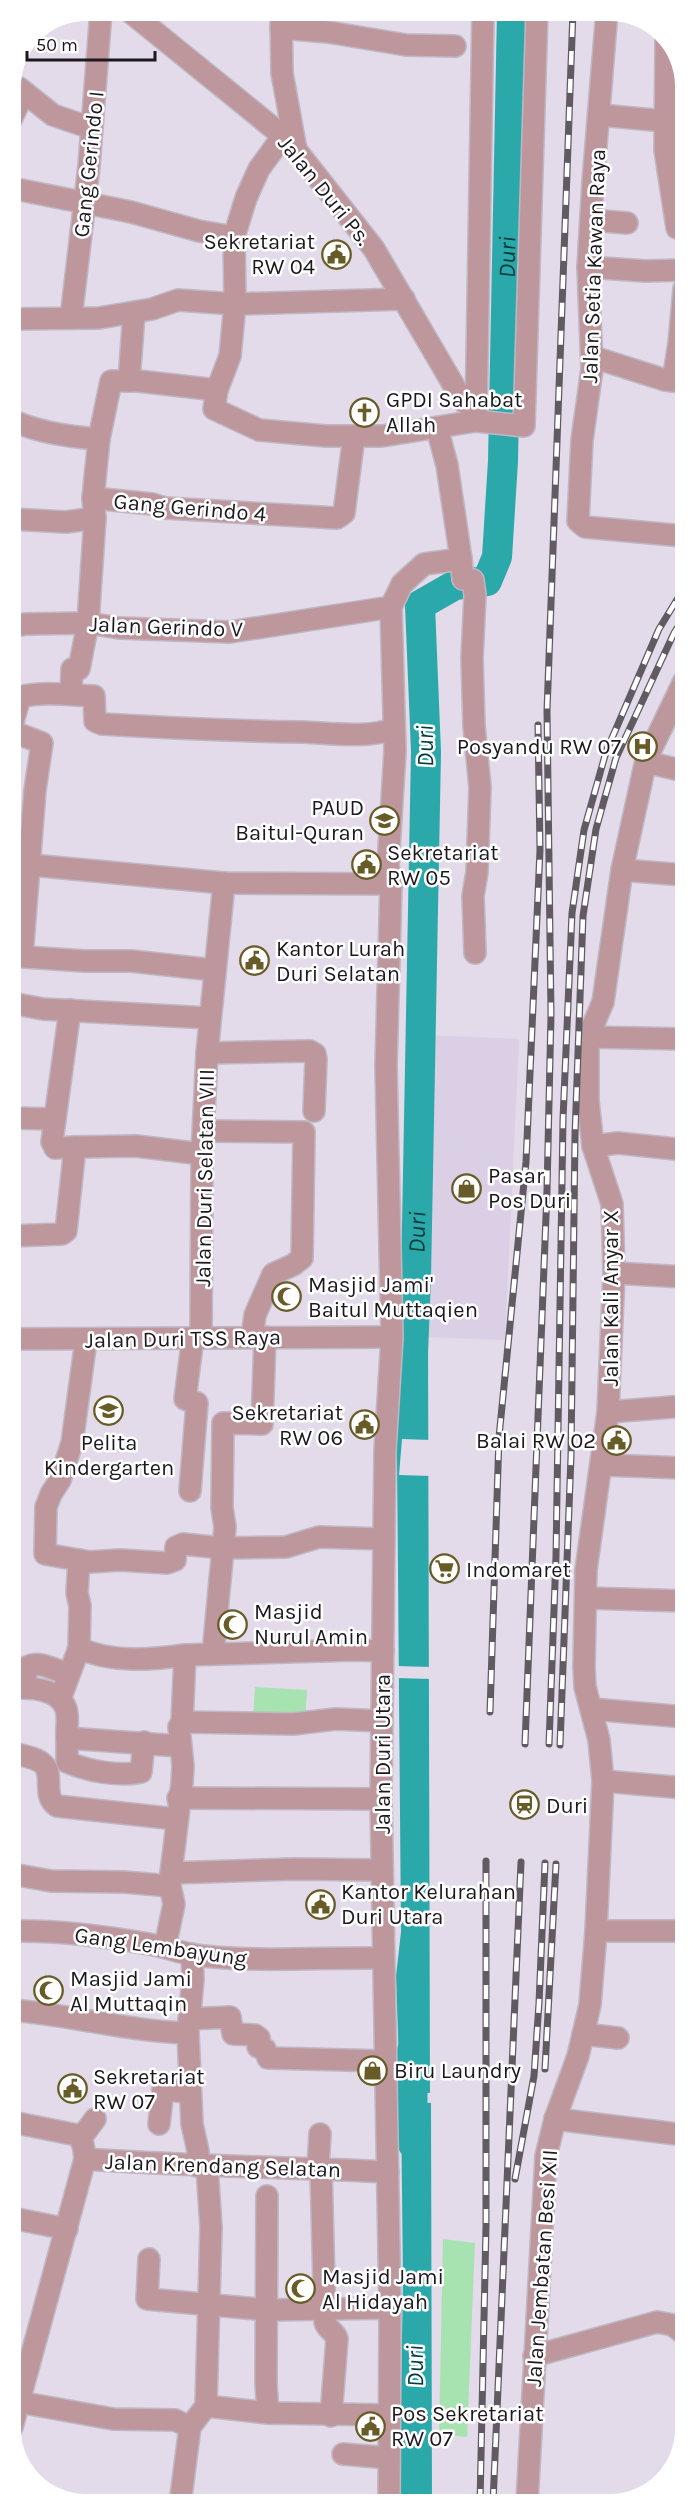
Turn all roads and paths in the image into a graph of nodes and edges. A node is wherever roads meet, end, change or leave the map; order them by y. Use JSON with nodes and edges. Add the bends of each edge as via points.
{"nodes":[{"id":1,"x":101,"y":21,"type":"edge"},
{"id":2,"x":143,"y":21,"type":"edge"},
{"id":3,"x":159,"y":21,"type":"edge"},
{"id":4,"x":281,"y":21,"type":"edge"},
{"id":5,"x":288,"y":21,"type":"edge"},
{"id":6,"x":483,"y":21,"type":"edge"},
{"id":7,"x":537,"y":21,"type":"edge"},
{"id":8,"x":606,"y":21,"type":"edge"},
{"id":9,"x":164,"y":38,"type":"junction"},
{"id":10,"x":455,"y":45,"type":"dead end"},
{"id":11,"x":666,"y":54,"type":"edge"},
{"id":12,"x":21,"y":92,"type":"edge"},
{"id":13,"x":600,"y":115,"type":"junction"},
{"id":14,"x":664,"y":121,"type":"junction"},
{"id":15,"x":92,"y":128,"type":"junction"},
{"id":16,"x":675,"y":130,"type":"edge"},
{"id":17,"x":290,"y":143,"type":"junction"},
{"id":18,"x":21,"y":190,"type":"edge"},
{"id":19,"x":675,"y":200,"type":"edge"},
{"id":20,"x":675,"y":200,"type":"edge"},
{"id":21,"x":85,"y":204,"type":"junction"},
{"id":22,"x":591,"y":220,"type":"junction"},
{"id":23,"x":675,"y":220,"type":"edge"},
{"id":24,"x":627,"y":223,"type":"dead end"},
{"id":25,"x":234,"y":237,"type":"junction"},
{"id":26,"x":588,"y":267,"type":"junction"},
{"id":27,"x":675,"y":270,"type":"edge"},
{"id":28,"x":405,"y":299,"type":"junction"},
{"id":29,"x":234,"y":304,"type":"junction"},
{"id":30,"x":134,"y":313,"type":"junction"},
{"id":31,"x":71,"y":318,"type":"junction"},
{"id":32,"x":21,"y":319,"type":"edge"},
{"id":33,"x":593,"y":357,"type":"junction"},
{"id":34,"x":129,"y":381,"type":"junction"},
{"id":35,"x":675,"y":381,"type":"edge"},
{"id":36,"x":217,"y":390,"type":"junction"},
{"id":37,"x":479,"y":417,"type":"junction"},
{"id":38,"x":21,"y":423,"type":"edge"},
{"id":39,"x":437,"y":428,"type":"junction"},
{"id":40,"x":354,"y":436,"type":"junction"},
{"id":41,"x":99,"y":439,"type":"junction"},
{"id":42,"x":94,"y":508,"type":"junction"},
{"id":43,"x":21,"y":520,"type":"edge"},
{"id":44,"x":675,"y":535,"type":"edge"},
{"id":45,"x":461,"y":558,"type":"junction"},
{"id":46,"x":391,"y":607,"type":"junction"},
{"id":47,"x":87,"y":623,"type":"junction"},
{"id":48,"x":21,"y":625,"type":"edge"},
{"id":49,"x":71,"y":694,"type":"junction"},
{"id":50,"x":21,"y":697,"type":"edge"},
{"id":51,"x":675,"y":700,"type":"edge"},
{"id":52,"x":394,"y":728,"type":"junction"},
{"id":53,"x":21,"y":734,"type":"edge"},
{"id":54,"x":646,"y":762,"type":"junction"},
{"id":55,"x":675,"y":769,"type":"edge"},
{"id":56,"x":31,"y":865,"type":"junction"},
{"id":57,"x":622,"y":870,"type":"junction"},
{"id":58,"x":675,"y":874,"type":"edge"},
{"id":59,"x":224,"y":883,"type":"junction"},
{"id":60,"x":391,"y":884,"type":"junction"},
{"id":61,"x":21,"y":930,"type":"edge"},
{"id":62,"x":475,"y":953,"type":"dead end"},
{"id":63,"x":21,"y":956,"type":"edge"},
{"id":64,"x":214,"y":970,"type":"junction"},
{"id":65,"x":21,"y":1005,"type":"edge"},
{"id":66,"x":70,"y":1010,"type":"junction"},
{"id":67,"x":209,"y":1018,"type":"junction"},
{"id":68,"x":588,"y":1037,"type":"junction"},
{"id":69,"x":675,"y":1039,"type":"edge"},
{"id":70,"x":207,"y":1053,"type":"junction"},
{"id":71,"x":314,"y":1111,"type":"dead end"},
{"id":72,"x":21,"y":1118,"type":"edge"},
{"id":73,"x":56,"y":1119,"type":"junction"},
{"id":74,"x":204,"y":1131,"type":"junction"},
{"id":75,"x":593,"y":1146,"type":"junction"},
{"id":76,"x":75,"y":1147,"type":"junction"},
{"id":77,"x":675,"y":1149,"type":"edge"},
{"id":78,"x":202,"y":1154,"type":"junction"},
{"id":79,"x":21,"y":1236,"type":"edge"},
{"id":80,"x":614,"y":1273,"type":"junction"},
{"id":81,"x":675,"y":1276,"type":"edge"},
{"id":82,"x":197,"y":1337,"type":"junction"},
{"id":83,"x":258,"y":1337,"type":"junction"},
{"id":84,"x":392,"y":1337,"type":"junction"},
{"id":85,"x":21,"y":1339,"type":"edge"},
{"id":86,"x":86,"y":1340,"type":"junction"},
{"id":87,"x":675,"y":1407,"type":"edge"},
{"id":88,"x":608,"y":1412,"type":"junction"},
{"id":89,"x":603,"y":1465,"type":"junction"},
{"id":90,"x":675,"y":1468,"type":"edge"},
{"id":91,"x":190,"y":1491,"type":"dead end"},
{"id":92,"x":384,"y":1539,"type":"junction"},
{"id":93,"x":222,"y":1548,"type":"junction"},
{"id":94,"x":79,"y":1560,"type":"junction"},
{"id":95,"x":586,"y":1598,"type":"junction"},
{"id":96,"x":675,"y":1601,"type":"edge"},
{"id":97,"x":79,"y":1648,"type":"junction"},
{"id":98,"x":383,"y":1651,"type":"junction"},
{"id":99,"x":213,"y":1654,"type":"junction"},
{"id":100,"x":185,"y":1655,"type":"junction"},
{"id":101,"x":68,"y":1674,"type":"junction"},
{"id":102,"x":21,"y":1681,"type":"edge"},
{"id":103,"x":21,"y":1689,"type":"edge"},
{"id":104,"x":60,"y":1699,"type":"junction"},
{"id":105,"x":591,"y":1708,"type":"junction"},
{"id":106,"x":675,"y":1716,"type":"edge"},
{"id":107,"x":382,"y":1721,"type":"junction"},
{"id":108,"x":183,"y":1722,"type":"junction"},
{"id":109,"x":67,"y":1738,"type":"junction"},
{"id":110,"x":144,"y":1742,"type":"junction"},
{"id":111,"x":179,"y":1746,"type":"junction"},
{"id":112,"x":21,"y":1756,"type":"edge"},
{"id":113,"x":603,"y":1781,"type":"junction"},
{"id":114,"x":675,"y":1787,"type":"edge"},
{"id":115,"x":381,"y":1799,"type":"junction"},
{"id":116,"x":177,"y":1809,"type":"junction"},
{"id":117,"x":381,"y":1870,"type":"junction"},
{"id":118,"x":21,"y":1876,"type":"edge"},
{"id":119,"x":170,"y":1879,"type":"junction"},
{"id":120,"x":21,"y":1931,"type":"edge"},
{"id":121,"x":596,"y":1931,"type":"junction"},
{"id":122,"x":675,"y":1931,"type":"edge"},
{"id":123,"x":165,"y":1947,"type":"junction"},
{"id":124,"x":192,"y":1954,"type":"junction"},
{"id":125,"x":383,"y":1958,"type":"junction"},
{"id":126,"x":21,"y":2011,"type":"edge"},
{"id":127,"x":188,"y":2026,"type":"junction"},
{"id":128,"x":583,"y":2034,"type":"junction"},
{"id":129,"x":618,"y":2038,"type":"dead end"},
{"id":130,"x":385,"y":2061,"type":"junction"},
{"id":131,"x":190,"y":2093,"type":"junction"},
{"id":132,"x":95,"y":2119,"type":"dead end"},
{"id":133,"x":555,"y":2119,"type":"junction"},
{"id":134,"x":21,"y":2124,"type":"edge"},
{"id":135,"x":159,"y":2124,"type":"dead end"},
{"id":136,"x":320,"y":2134,"type":"dead end"},
{"id":137,"x":675,"y":2134,"type":"edge"},
{"id":138,"x":81,"y":2138,"type":"junction"},
{"id":139,"x":85,"y":2159,"type":"junction"},
{"id":140,"x":202,"y":2167,"type":"junction"},
{"id":141,"x":320,"y":2168,"type":"junction"},
{"id":142,"x":388,"y":2172,"type":"junction"},
{"id":143,"x":267,"y":2196,"type":"dead end"},
{"id":144,"x":21,"y":2219,"type":"edge"},
{"id":145,"x":67,"y":2229,"type":"junction"},
{"id":146,"x":149,"y":2259,"type":"dead end"},
{"id":147,"x":208,"y":2306,"type":"junction"},
{"id":148,"x":325,"y":2308,"type":"junction"},
{"id":149,"x":390,"y":2308,"type":"junction"},
{"id":150,"x":268,"y":2310,"type":"junction"},
{"id":151,"x":675,"y":2326,"type":"edge"},
{"id":152,"x":534,"y":2356,"type":"junction"},
{"id":153,"x":21,"y":2395,"type":"edge"},
{"id":154,"x":21,"y":2402,"type":"edge"},
{"id":155,"x":206,"y":2406,"type":"junction"},
{"id":156,"x":268,"y":2414,"type":"junction"},
{"id":157,"x":389,"y":2415,"type":"junction"},
{"id":158,"x":331,"y":2416,"type":"junction"},
{"id":159,"x":190,"y":2427,"type":"junction"},
{"id":160,"x":343,"y":2454,"type":"dead end"},
{"id":161,"x":389,"y":2458,"type":"junction"},
{"id":162,"x":181,"y":2494,"type":"edge"},
{"id":163,"x":389,"y":2494,"type":"edge"},
{"id":164,"x":527,"y":2494,"type":"edge"}],
"edges":[{"from":1,"to":15,"type":"street","name":"Gang Gerindo I"},
{"from":2,"to":9,"type":"street","name":"Jalan Duri Ps."},
{"from":3,"to":9,"type":"street"},
{"from":4,"to":17,"type":"street"},
{"from":5,"to":10,"type":"street","via":[[406,45]]},
{"from":6,"to":37,"type":"street"},
{"from":7,"to":37,"type":"street","via":[[524,426]]},
{"from":8,"to":13,"type":"street","name":"Jalan Setia Kawan Raya"},
{"from":9,"to":17,"type":"street","name":"Jalan Duri Ps."},
{"from":11,"to":14,"type":"street"},
{"from":12,"to":15,"type":"street","via":[[53,115]]},
{"from":13,"to":14,"type":"street"},
{"from":13,"to":22,"type":"street","name":"Jalan Setia Kawan Raya"},
{"from":14,"to":16,"type":"street"},
{"from":14,"to":19,"type":"street","via":[[668,177]]},
{"from":15,"to":21,"type":"street","name":"Gang Gerindo I"},
{"from":17,"to":25,"type":"street","via":[[259,169]]},
{"from":17,"to":28,"type":"street","name":"Jalan Duri Ps.","via":[[374,249]]},
{"from":18,"to":21,"type":"street"},
{"from":20,"to":23,"type":"street"},
{"from":21,"to":25,"type":"street"},
{"from":21,"to":31,"type":"street","name":"Gang Gerindo I"},
{"from":22,"to":24,"type":"street"},
{"from":22,"to":26,"type":"street","name":"Jalan Setia Kawan Raya"},
{"from":25,"to":29,"type":"street"},
{"from":26,"to":27,"type":"street"},
{"from":26,"to":33,"type":"street","name":"Jalan Setia Kawan Raya"},
{"from":28,"to":29,"type":"street"},
{"from":28,"to":37,"type":"street","name":"Jalan Duri Ps.","via":[[457,391]]},
{"from":29,"to":30,"type":"street","via":[[178,300]]},
{"from":29,"to":36,"type":"street","via":[[230,356]]},
{"from":30,"to":31,"type":"street"},
{"from":30,"to":34,"type":"street"},
{"from":31,"to":32,"type":"street"},
{"from":33,"to":35,"type":"street"},
{"from":33,"to":44,"type":"street","name":"Jalan Setia Kawan Raya","via":[[582,440],[578,521],[585,527]]},
{"from":34,"to":36,"type":"street"},
{"from":34,"to":41,"type":"street","name":"Gang Gerindo 4","via":[[111,381]]},
{"from":36,"to":40,"type":"street","via":[[214,409],[259,430]]},
{"from":37,"to":39,"type":"street"},
{"from":38,"to":41,"type":"street"},
{"from":39,"to":40,"type":"street"},
{"from":39,"to":45,"type":"street","via":[[447,465]]},
{"from":40,"to":42,"type":"street","name":"Gang Gerindo 4","via":[[344,513],[337,518],[165,508],[152,504]]},
{"from":41,"to":42,"type":"street","name":"Gang Gerindo 4"},
{"from":42,"to":43,"type":"street","via":[[66,522]]},
{"from":42,"to":47,"type":"street"},
{"from":45,"to":46,"type":"street","via":[[424,564],[402,584]]},
{"from":45,"to":62,"type":"street","via":[[463,579],[474,587],[472,658],[480,817],[473,896]]},
{"from":46,"to":47,"type":"street","name":"Jalan Gerindo V","via":[[230,632]]},
{"from":46,"to":52,"type":"street","name":"Jalan Duri Utara"},
{"from":47,"to":48,"type":"street","name":"Jalan Gerindo V"},
{"from":47,"to":49,"type":"street","via":[[79,669],[72,669]]},
{"from":49,"to":50,"type":"street"},
{"from":49,"to":52,"type":"street","via":[[94,696],[95,721],[102,724],[225,732],[353,734]]},
{"from":51,"to":54,"type":"street","name":"Jalan Kali Anyar X"},
{"from":52,"to":60,"type":"street","name":"Jalan Duri Utara","via":[[388,866]]},
{"from":53,"to":56,"type":"street","via":[[42,743]]},
{"from":54,"to":55,"type":"street"},
{"from":54,"to":57,"type":"street","name":"Jalan Kali Anyar X"},
{"from":56,"to":59,"type":"street"},
{"from":56,"to":61,"type":"street"},
{"from":57,"to":58,"type":"street"},
{"from":57,"to":68,"type":"street","name":"Jalan Kali Anyar X","via":[[603,1002]]},
{"from":59,"to":60,"type":"street"},
{"from":59,"to":64,"type":"street","name":"Jalan Duri Selatan VIII"},
{"from":60,"to":84,"type":"street","name":"Jalan Duri Utara","via":[[386,1066]]},
{"from":63,"to":64,"type":"street","via":[[130,961]]},
{"from":64,"to":67,"type":"street","name":"Jalan Duri Selatan VIII"},
{"from":65,"to":66,"type":"street"},
{"from":66,"to":67,"type":"street"},
{"from":66,"to":73,"type":"street"},
{"from":67,"to":70,"type":"street","name":"Jalan Duri Selatan VIII"},
{"from":68,"to":69,"type":"street"},
{"from":68,"to":75,"type":"street","name":"Jalan Kali Anyar X"},
{"from":70,"to":71,"type":"street","via":[[310,1051],[316,1059]]},
{"from":70,"to":74,"type":"street","name":"Jalan Duri Selatan VIII"},
{"from":72,"to":73,"type":"street"},
{"from":73,"to":76,"type":"street","via":[[52,1142],[55,1148]]},
{"from":74,"to":78,"type":"street","name":"Jalan Duri Selatan VIII"},
{"from":74,"to":83,"type":"street","via":[[304,1132],[302,1258],[273,1274],[255,1315]]},
{"from":75,"to":77,"type":"street","via":[[618,1143]]},
{"from":75,"to":80,"type":"street","name":"Jalan Kali Anyar X","via":[[612,1204]]},
{"from":76,"to":78,"type":"street","via":[[136,1146]]},
{"from":76,"to":79,"type":"street","via":[[66,1231]]},
{"from":78,"to":82,"type":"street","name":"Jalan Duri Selatan VIII"},
{"from":80,"to":81,"type":"street"},
{"from":80,"to":88,"type":"street","name":"Jalan Kali Anyar X"},
{"from":82,"to":83,"type":"street","name":"Jalan Duri TSS Raya"},
{"from":82,"to":86,"type":"street","name":"Jalan Duri TSS Raya"},
{"from":82,"to":91,"type":"street","name":"Jalan Duri Selatan VIII","via":[[185,1399],[196,1403]]},
{"from":83,"to":84,"type":"street","name":"Jalan Duri TSS Raya"},
{"from":83,"to":93,"type":"street","via":[[262,1424],[222,1423]]},
{"from":84,"to":92,"type":"street","name":"Jalan Duri Utara"},
{"from":85,"to":86,"type":"street","name":"Jalan Duri TSS Raya"},
{"from":86,"to":94,"type":"street","via":[[72,1443],[46,1507],[44,1552]]},
{"from":87,"to":88,"type":"street"},
{"from":88,"to":89,"type":"street","name":"Jalan Kali Anyar X"},
{"from":89,"to":90,"type":"street"},
{"from":89,"to":95,"type":"street","name":"Jalan Kali Anyar X","via":[[586,1570]]},
{"from":92,"to":93,"type":"street","via":[[319,1537],[292,1546]]},
{"from":92,"to":98,"type":"street","name":"Jalan Duri Utara"},
{"from":93,"to":94,"type":"street","via":[[178,1545],[177,1557],[167,1563]]},
{"from":93,"to":99,"type":"street"},
{"from":94,"to":97,"type":"street"},
{"from":95,"to":96,"type":"street"},
{"from":95,"to":105,"type":"street","name":"Jalan Kali Anyar X","via":[[584,1666]]},
{"from":97,"to":100,"type":"street","via":[[121,1658]]},
{"from":97,"to":101,"type":"street"},
{"from":98,"to":99,"type":"street"},
{"from":98,"to":107,"type":"street","name":"Jalan Duri Utara"},
{"from":99,"to":100,"type":"street"},
{"from":100,"to":108,"type":"street"},
{"from":101,"to":102,"type":"street","via":[[29,1664]]},
{"from":101,"to":104,"type":"street"},
{"from":103,"to":104,"type":"street","via":[[45,1691]]},
{"from":104,"to":109,"type":"street","via":[[67,1711]]},
{"from":105,"to":106,"type":"street"},
{"from":105,"to":113,"type":"street","name":"Jalan Kali Anyar X"},
{"from":107,"to":108,"type":"street"},
{"from":107,"to":115,"type":"street","name":"Jalan Duri Utara"},
{"from":108,"to":111,"type":"street","via":[[179,1727]]},
{"from":109,"to":110,"type":"street"},
{"from":109,"to":110,"type":"street","via":[[65,1760],[69,1763],[113,1772],[141,1772]]},
{"from":110,"to":111,"type":"street"},
{"from":111,"to":116,"type":"street","via":[[183,1766]]},
{"from":112,"to":116,"type":"street","via":[[44,1765],[48,1771],[47,1788],[57,1806]]},
{"from":113,"to":114,"type":"street"},
{"from":113,"to":121,"type":"street","name":"Jalan Kali Anyar X"},
{"from":115,"to":116,"type":"street"},
{"from":115,"to":117,"type":"street","name":"Jalan Duri Utara"},
{"from":116,"to":119,"type":"street"},
{"from":117,"to":119,"type":"street","via":[[294,1869]]},
{"from":117,"to":125,"type":"street","name":"Jalan Duri Utara"},
{"from":118,"to":119,"type":"street","via":[[51,1881]]},
{"from":119,"to":123,"type":"street","via":[[174,1904]]},
{"from":120,"to":123,"type":"street","name":"Gang Lembayung","via":[[67,1933]]},
{"from":121,"to":122,"type":"street"},
{"from":121,"to":128,"type":"street","name":"Jalan Jembatan Besi XII","via":[[590,2005]]},
{"from":123,"to":124,"type":"street","name":"Gang Lembayung"},
{"from":124,"to":125,"type":"street","name":"Gang Lembayung","via":[[266,1960]]},
{"from":124,"to":127,"type":"street"},
{"from":125,"to":130,"type":"street","name":"Jalan Duri Utara"},
{"from":126,"to":127,"type":"street","via":[[149,2032]]},
{"from":127,"to":130,"type":"street","via":[[230,2017],[233,2034],[257,2036],[258,2046],[265,2049],[268,2058]]},
{"from":127,"to":131,"type":"street"},
{"from":128,"to":129,"type":"street"},
{"from":128,"to":133,"type":"street","name":"Jalan Jembatan Besi XII"},
{"from":130,"to":142,"type":"street","name":"Jalan Duri Utara"},
{"from":131,"to":135,"type":"street","via":[[163,2089]]},
{"from":131,"to":140,"type":"street"},
{"from":132,"to":138,"type":"street"},
{"from":133,"to":137,"type":"street"},
{"from":133,"to":152,"type":"street","name":"Jalan Jembatan Besi XII","via":[[546,2156]]},
{"from":134,"to":138,"type":"street"},
{"from":136,"to":141,"type":"street"},
{"from":138,"to":139,"type":"street"},
{"from":139,"to":140,"type":"street","name":"Jalan Krendang Selatan"},
{"from":139,"to":145,"type":"street","name":"Jalan Krendang Selatan"},
{"from":140,"to":141,"type":"street","name":"Jalan Krendang Selatan"},
{"from":140,"to":147,"type":"street","via":[[211,2227]]},
{"from":141,"to":142,"type":"street","name":"Jalan Krendang Selatan"},
{"from":141,"to":148,"type":"street"},
{"from":142,"to":149,"type":"street","name":"Jalan Duri Utara"},
{"from":143,"to":150,"type":"street"},
{"from":144,"to":145,"type":"street"},
{"from":145,"to":153,"type":"street","name":"Jalan Krendang Selatan"},
{"from":146,"to":147,"type":"street","via":[[146,2298]]},
{"from":147,"to":150,"type":"street"},
{"from":147,"to":155,"type":"street"},
{"from":148,"to":149,"type":"street"},
{"from":148,"to":150,"type":"street"},
{"from":148,"to":158,"type":"street","via":[[326,2325],[338,2339]]},
{"from":149,"to":157,"type":"street","name":"Jalan Duri Utara"},
{"from":150,"to":156,"type":"street"},
{"from":151,"to":152,"type":"street","via":[[657,2322]]},
{"from":152,"to":164,"type":"street","name":"Jalan Jembatan Besi XII"},
{"from":154,"to":159,"type":"street","via":[[113,2419],[175,2420]]},
{"from":155,"to":156,"type":"street"},
{"from":155,"to":159,"type":"street"},
{"from":156,"to":158,"type":"street"},
{"from":157,"to":158,"type":"street"},
{"from":157,"to":161,"type":"street","name":"Jalan Duri Utara"},
{"from":159,"to":162,"type":"street"},
{"from":160,"to":161,"type":"street"},
{"from":161,"to":163,"type":"street","name":"Jalan Duri Utara"}]}
